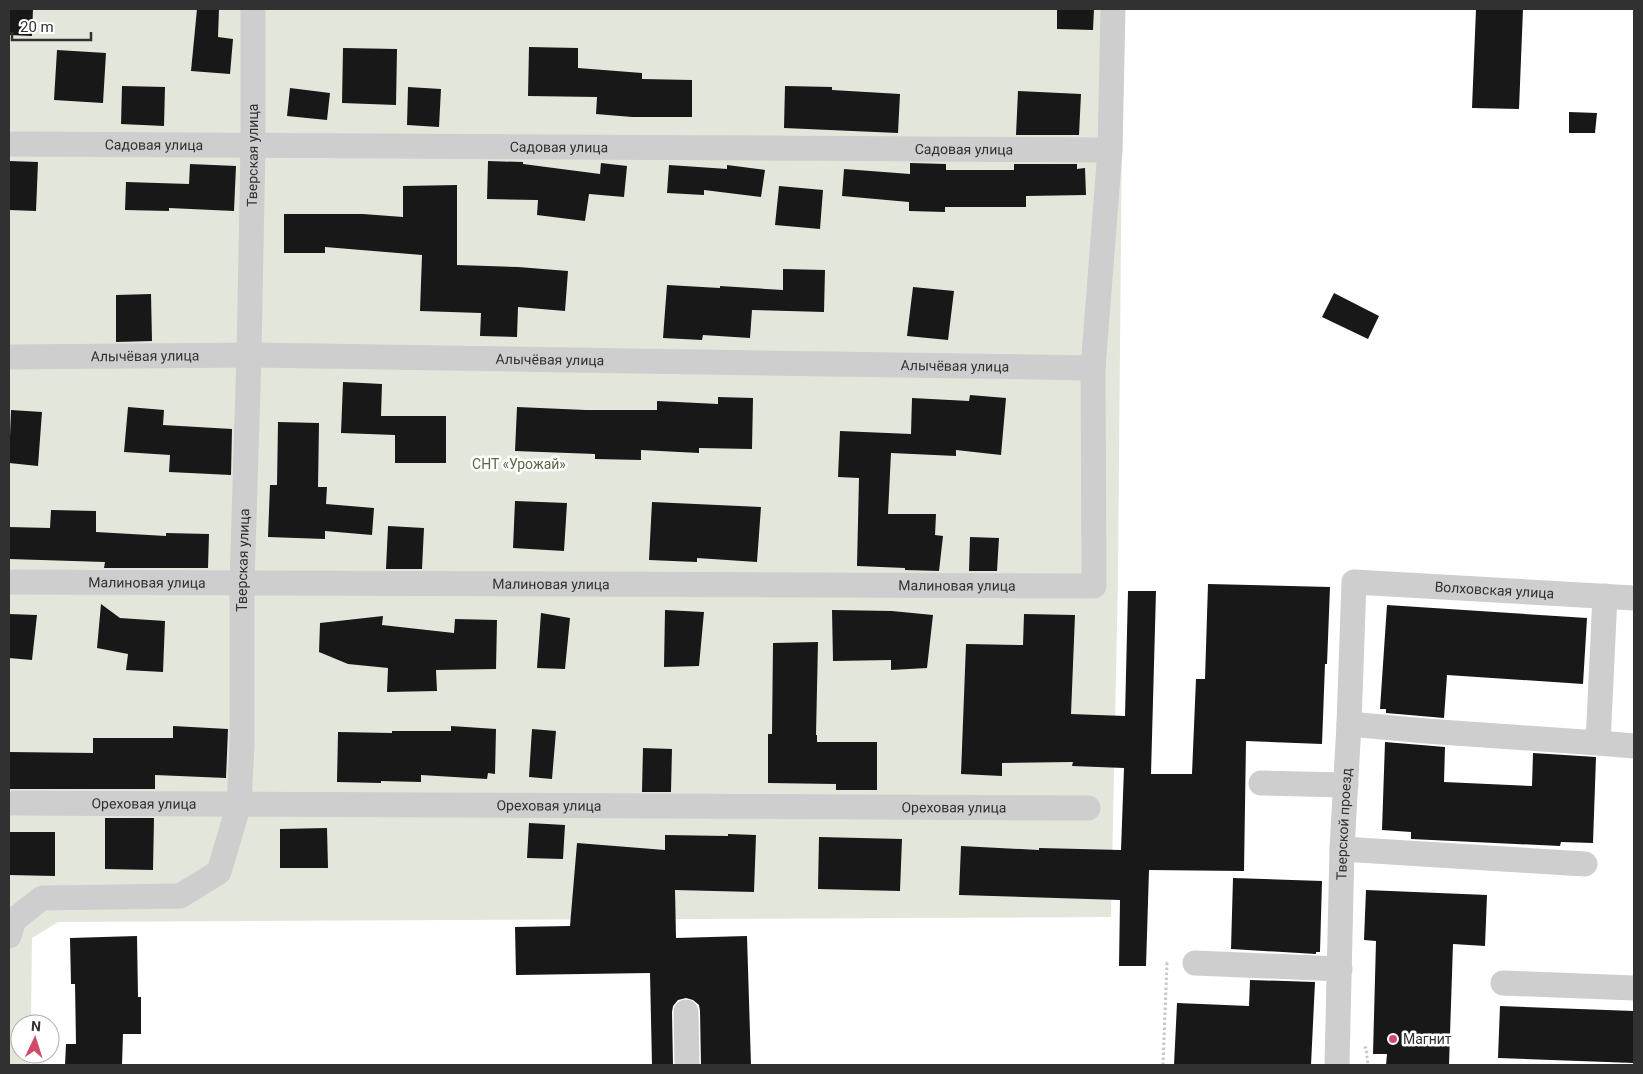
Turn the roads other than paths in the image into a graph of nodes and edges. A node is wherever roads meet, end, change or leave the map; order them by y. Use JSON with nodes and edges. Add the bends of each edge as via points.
{"nodes":[{"id":1,"x":252,"y":9,"type":"edge"},
{"id":2,"x":1113,"y":9,"type":"edge"},
{"id":3,"x":9,"y":144,"type":"edge"},
{"id":4,"x":253,"y":146,"type":"junction"},
{"id":5,"x":1110,"y":150,"type":"junction"},
{"id":6,"x":249,"y":355,"type":"junction"},
{"id":7,"x":9,"y":357,"type":"edge"},
{"id":8,"x":1093,"y":368,"type":"junction"},
{"id":9,"x":9,"y":582,"type":"edge"},
{"id":10,"x":1354,"y":582,"type":"joint"},
{"id":11,"x":242,"y":583,"type":"junction"},
{"id":12,"x":1605,"y":596,"type":"junction"},
{"id":13,"x":1634,"y":598,"type":"edge"},
{"id":14,"x":1349,"y":724,"type":"junction"},
{"id":15,"x":1598,"y":743,"type":"junction"},
{"id":16,"x":1634,"y":746,"type":"edge"},
{"id":17,"x":1261,"y":783,"type":"dead end"},
{"id":18,"x":1346,"y":785,"type":"junction"},
{"id":19,"x":9,"y":803,"type":"edge"},
{"id":20,"x":239,"y":804,"type":"junction"},
{"id":21,"x":1088,"y":808,"type":"dead end"},
{"id":22,"x":1342,"y":849,"type":"junction"},
{"id":23,"x":1585,"y":864,"type":"dead end"},
{"id":24,"x":9,"y":936,"type":"edge"},
{"id":25,"x":1195,"y":963,"type":"road end"},
{"id":26,"x":1340,"y":969,"type":"junction"},
{"id":27,"x":1503,"y":983,"type":"dead end"},
{"id":28,"x":1634,"y":988,"type":"edge"},
{"id":29,"x":686,"y":1012,"type":"dead end"},
{"id":30,"x":687,"y":1065,"type":"edge"},
{"id":31,"x":1337,"y":1065,"type":"edge"}],
"edges":[{"from":1,"to":4,"type":"street","name":"Тверская улица"},
{"from":2,"to":5,"type":"street"},
{"from":3,"to":4,"type":"street","name":"Садовая улица"},
{"from":4,"to":5,"type":"street","name":"Садовая улица"},
{"from":4,"to":6,"type":"street","name":"Тверская улица"},
{"from":5,"to":8,"type":"street"},
{"from":6,"to":7,"type":"street","name":"Алычёвая улица"},
{"from":6,"to":8,"type":"street","name":"Алычёвая улица"},
{"from":6,"to":11,"type":"street","name":"Тверская улица"},
{"from":8,"to":11,"type":"street","name":"Малиновая улица","via":[[1094,586]]},
{"from":9,"to":11,"type":"street","name":"Малиновая улица"},
{"from":10,"to":12,"type":"street","name":"Волховская улица"},
{"from":10,"to":14,"type":"street","name":"Тверской проезд"},
{"from":11,"to":20,"type":"street","name":"Тверская улица"},
{"from":12,"to":13,"type":"street","name":"Волховская улица"},
{"from":12,"to":15,"type":"street"},
{"from":14,"to":15,"type":"street"},
{"from":14,"to":18,"type":"street","name":"Тверской проезд"},
{"from":15,"to":16,"type":"street"},
{"from":17,"to":18,"type":"street"},
{"from":18,"to":22,"type":"street","name":"Тверской проезд"},
{"from":19,"to":20,"type":"street","name":"Ореховая улица"},
{"from":20,"to":21,"type":"street","name":"Ореховая улица"},
{"from":20,"to":24,"type":"street","name":"Тверская улица","via":[[219,872],[180,896],[42,898],[14,920]]},
{"from":22,"to":23,"type":"street"},
{"from":22,"to":26,"type":"street","name":"Тверской проезд"},
{"from":25,"to":26,"type":"street"},
{"from":26,"to":31,"type":"street","name":"Тверской проезд"},
{"from":27,"to":28,"type":"street"},
{"from":29,"to":30,"type":"street"}]}
